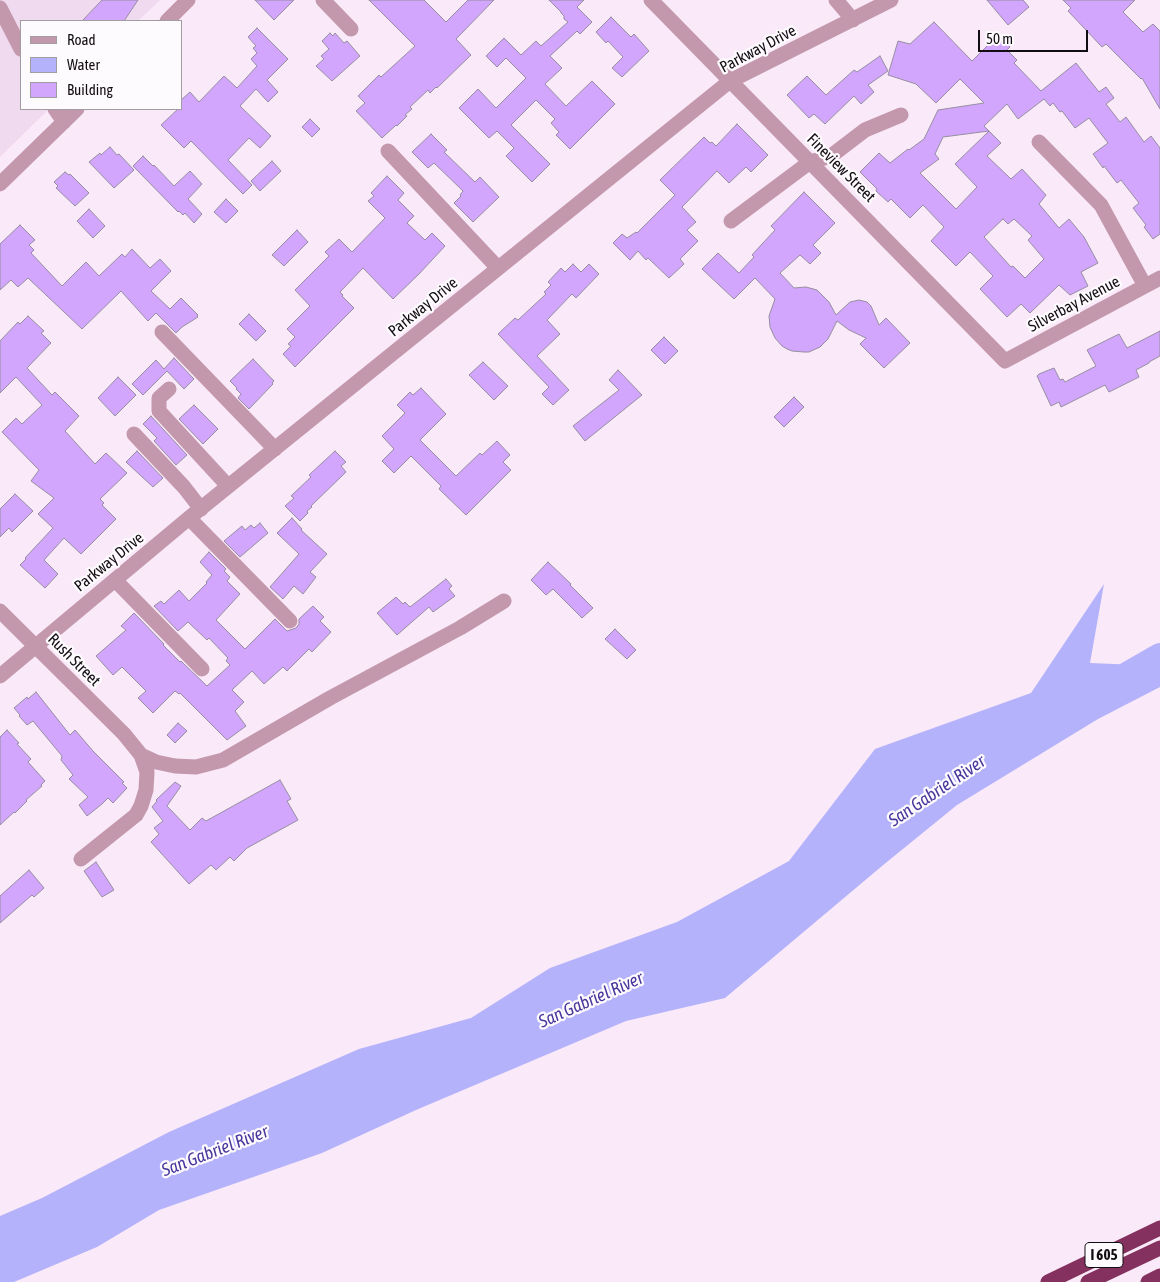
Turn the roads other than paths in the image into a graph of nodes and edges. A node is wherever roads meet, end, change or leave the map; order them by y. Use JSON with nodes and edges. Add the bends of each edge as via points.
{"nodes":[{"id":1,"x":188,"y":0,"type":"edge"},
{"id":2,"x":323,"y":0,"type":"edge"},
{"id":3,"x":651,"y":0,"type":"edge"},
{"id":4,"x":836,"y":0,"type":"edge"},
{"id":5,"x":891,"y":0,"type":"edge"},
{"id":6,"x":0,"y":8,"type":"edge"},
{"id":7,"x":168,"y":20,"type":"edge"},
{"id":8,"x":852,"y":20,"type":"junction"},
{"id":9,"x":351,"y":29,"type":"dead end"},
{"id":10,"x":20,"y":47,"type":"edge"},
{"id":11,"x":730,"y":81,"type":"junction"},
{"id":12,"x":56,"y":110,"type":"edge"},
{"id":13,"x":76,"y":110,"type":"edge"},
{"id":14,"x":901,"y":115,"type":"dead end"},
{"id":15,"x":64,"y":122,"type":"junction"},
{"id":16,"x":1038,"y":142,"type":"dead end"},
{"id":17,"x":388,"y":151,"type":"dead end"},
{"id":18,"x":810,"y":162,"type":"junction"},
{"id":19,"x":0,"y":184,"type":"edge"},
{"id":20,"x":732,"y":221,"type":"dead end"},
{"id":21,"x":498,"y":268,"type":"junction"},
{"id":22,"x":1160,"y":278,"type":"edge"},
{"id":23,"x":1145,"y":286,"type":"junction"},
{"id":24,"x":162,"y":332,"type":"dead end"},
{"id":25,"x":1005,"y":361,"type":"joint"},
{"id":26,"x":169,"y":389,"type":"dead end"},
{"id":27,"x":134,"y":434,"type":"dead end"},
{"id":28,"x":275,"y":449,"type":"junction"},
{"id":29,"x":228,"y":486,"type":"junction"},
{"id":30,"x":195,"y":514,"type":"junction"},
{"id":31,"x":115,"y":580,"type":"junction"},
{"id":32,"x":504,"y":601,"type":"dead end"},
{"id":33,"x":0,"y":611,"type":"edge"},
{"id":34,"x":290,"y":621,"type":"dead end"},
{"id":35,"x":35,"y":646,"type":"junction"},
{"id":36,"x":202,"y":669,"type":"dead end"},
{"id":37,"x":0,"y":676,"type":"edge"},
{"id":38,"x":142,"y":755,"type":"junction"},
{"id":39,"x":81,"y":859,"type":"dead end"},
{"id":40,"x":1160,"y":1228,"type":"edge"},
{"id":41,"x":1160,"y":1248,"type":"edge"},
{"id":42,"x":1160,"y":1259,"type":"edge"},
{"id":43,"x":1160,"y":1276,"type":"edge"},
{"id":44,"x":1048,"y":1282,"type":"edge"},
{"id":45,"x":1088,"y":1282,"type":"edge"},
{"id":46,"x":1111,"y":1282,"type":"edge"},
{"id":47,"x":1148,"y":1282,"type":"edge"}],
"edges":[{"from":1,"to":7,"type":"street"},
{"from":2,"to":9,"type":"street"},
{"from":3,"to":11,"type":"street","name":"Fineview Street"},
{"from":4,"to":8,"type":"street"},
{"from":5,"to":8,"type":"street","name":"Parkway Drive"},
{"from":6,"to":10,"type":"street"},
{"from":8,"to":11,"type":"street","name":"Parkway Drive"},
{"from":11,"to":18,"type":"street","name":"Fineview Street"},
{"from":11,"to":21,"type":"street","name":"Parkway Drive"},
{"from":12,"to":15,"type":"street"},
{"from":13,"to":15,"type":"street"},
{"from":14,"to":18,"type":"street","via":[[865,130],[831,156]]},
{"from":15,"to":19,"type":"street"},
{"from":16,"to":23,"type":"street","via":[[1101,205]]},
{"from":17,"to":21,"type":"street"},
{"from":18,"to":20,"type":"street"},
{"from":18,"to":25,"type":"street","name":"Fineview Street"},
{"from":21,"to":28,"type":"street","name":"Parkway Drive"},
{"from":22,"to":23,"type":"street","name":"Silverbay Avenue"},
{"from":23,"to":25,"type":"street","name":"Silverbay Avenue"},
{"from":24,"to":28,"type":"street"},
{"from":26,"to":29,"type":"street","via":[[159,398],[159,411]]},
{"from":27,"to":30,"type":"street","via":[[184,487]]},
{"from":28,"to":29,"type":"street","name":"Parkway Drive"},
{"from":29,"to":30,"type":"street","name":"Parkway Drive"},
{"from":30,"to":31,"type":"street","name":"Parkway Drive"},
{"from":30,"to":34,"type":"street"},
{"from":31,"to":35,"type":"street","name":"Parkway Drive"},
{"from":31,"to":36,"type":"street"},
{"from":32,"to":38,"type":"street","via":[[222,760],[196,767],[174,766]]},
{"from":33,"to":35,"type":"street","name":"Rush Street"},
{"from":35,"to":37,"type":"street","name":"Parkway Drive"},
{"from":35,"to":38,"type":"street","name":"Rush Street"},
{"from":38,"to":39,"type":"street","via":[[147,772],[146,790],[136,815]]},
{"from":40,"to":44,"type":"highway","number":"I 605"},
{"from":41,"to":45,"type":"highway"},
{"from":42,"to":46,"type":"highway"},
{"from":43,"to":47,"type":"highway"}]}
